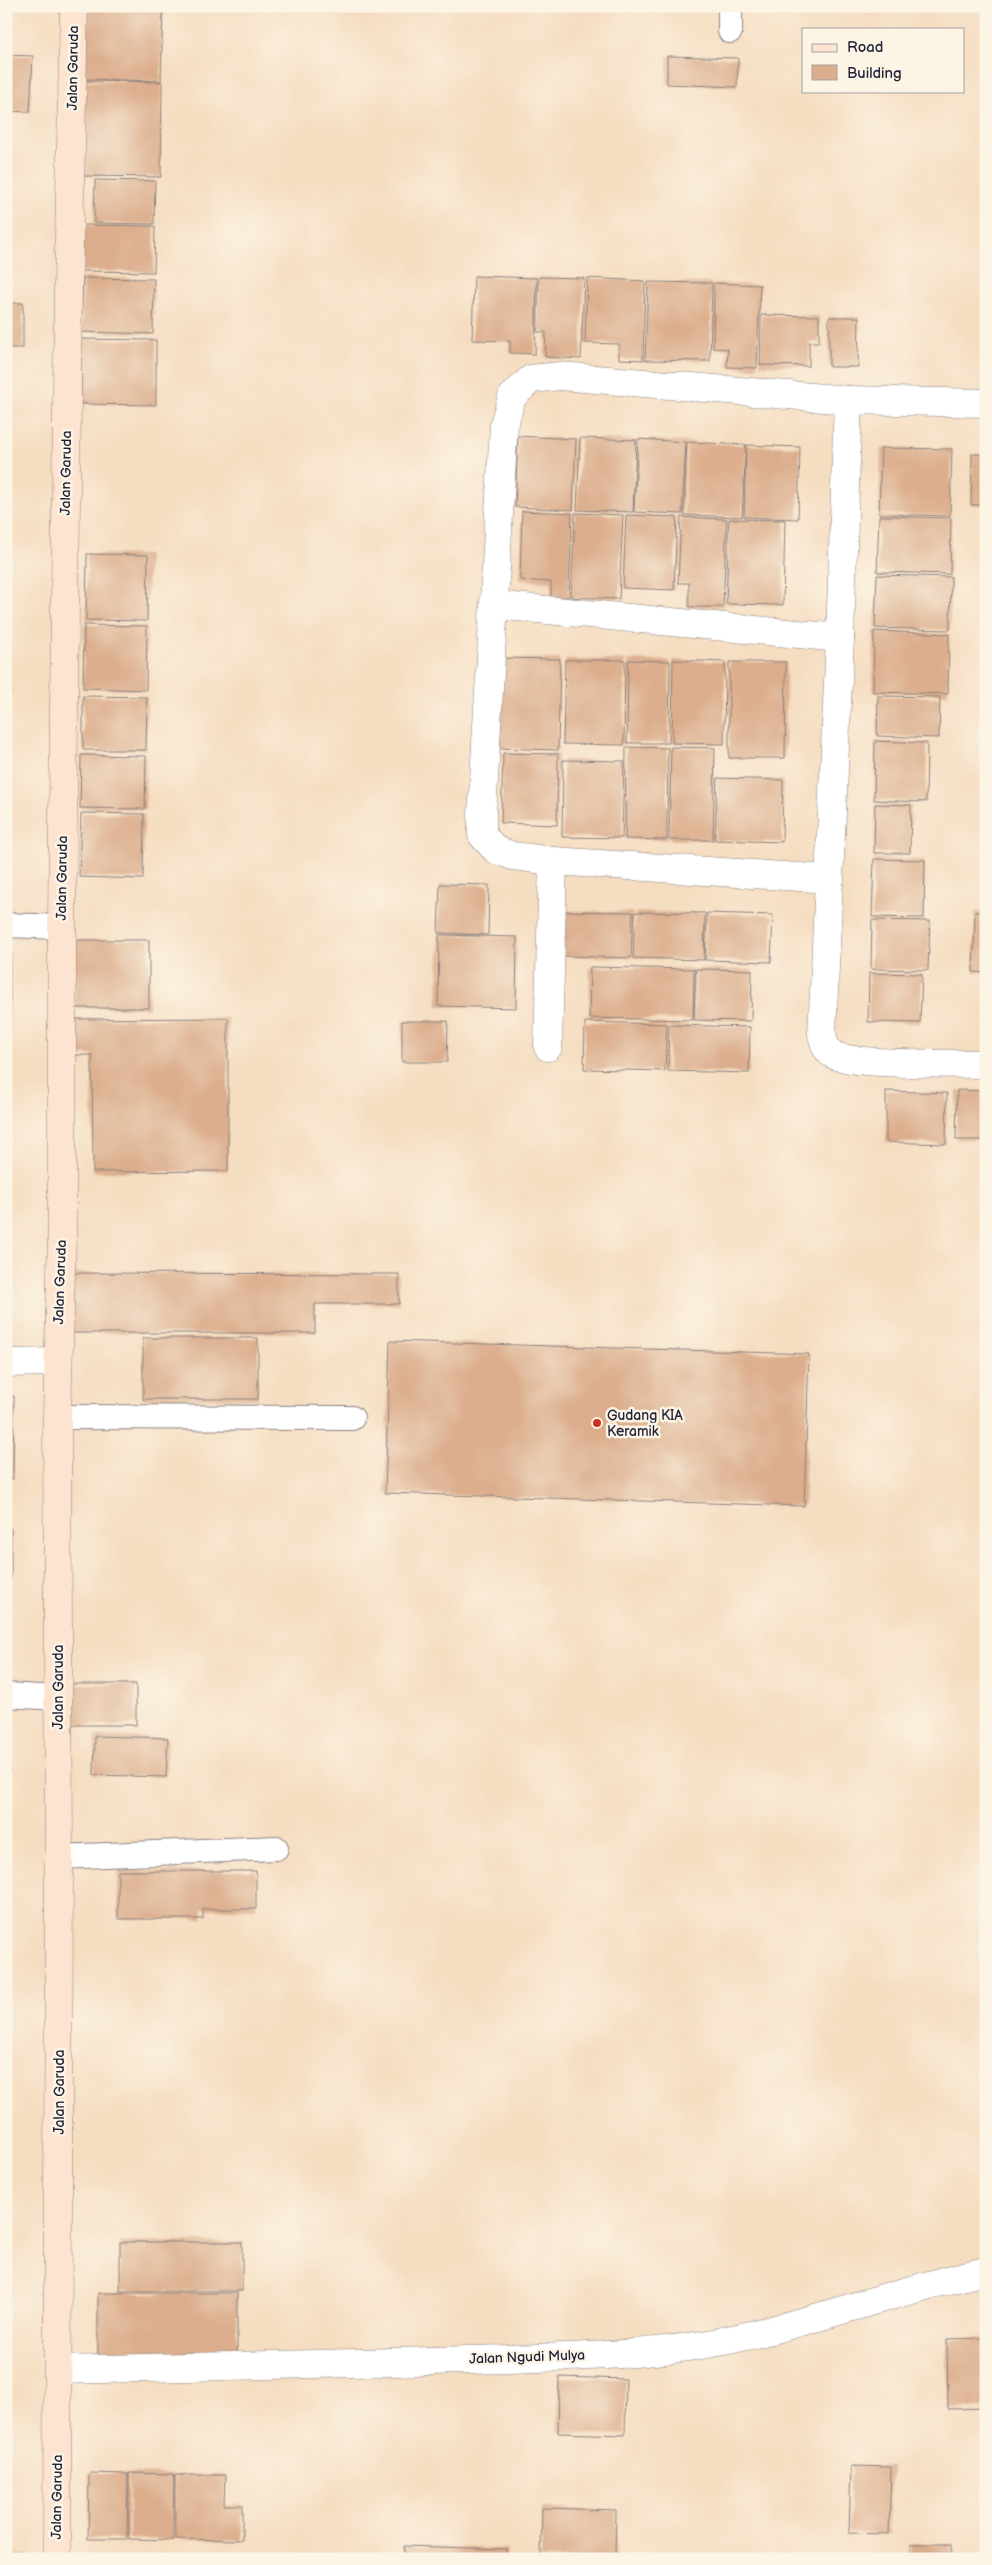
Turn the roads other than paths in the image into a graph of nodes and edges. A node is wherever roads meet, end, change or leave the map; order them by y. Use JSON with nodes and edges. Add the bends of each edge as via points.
{"nodes":[{"id":1,"x":74,"y":6,"type":"edge"},
{"id":2,"x":730,"y":6,"type":"edge"},
{"id":3,"x":730,"y":31,"type":"dead end"},
{"id":4,"x":848,"y":400,"type":"junction"},
{"id":5,"x":986,"y":403,"type":"edge"},
{"id":6,"x":494,"y":605,"type":"junction"},
{"id":7,"x":840,"y":638,"type":"junction"},
{"id":8,"x":553,"y":861,"type":"junction"},
{"id":9,"x":830,"y":880,"type":"junction"},
{"id":10,"x":6,"y":925,"type":"edge"},
{"id":11,"x":62,"y":927,"type":"junction"},
{"id":12,"x":548,"y":1048,"type":"dead end"},
{"id":13,"x":986,"y":1064,"type":"edge"},
{"id":14,"x":57,"y":1362,"type":"junction"},
{"id":15,"x":6,"y":1363,"type":"edge"},
{"id":16,"x":57,"y":1417,"type":"junction"},
{"id":17,"x":352,"y":1418,"type":"dead end"},
{"id":18,"x":6,"y":1695,"type":"edge"},
{"id":19,"x":57,"y":1698,"type":"junction"},
{"id":20,"x":276,"y":1848,"type":"dead end"},
{"id":21,"x":60,"y":1857,"type":"junction"},
{"id":22,"x":986,"y":2272,"type":"edge"},
{"id":23,"x":59,"y":2370,"type":"junction"},
{"id":24,"x":57,"y":2559,"type":"edge"}],
"edges":[{"from":1,"to":11,"type":"main road","name":"Jalan Garuda"},
{"from":2,"to":3,"type":"lane"},
{"from":4,"to":5,"type":"street"},
{"from":4,"to":6,"type":"street","via":[[560,376],[531,379],[512,397],[504,424]]},
{"from":4,"to":7,"type":"street"},
{"from":6,"to":7,"type":"street"},
{"from":6,"to":8,"type":"street","via":[[482,835],[496,850],[512,856]]},
{"from":7,"to":9,"type":"street"},
{"from":8,"to":9,"type":"street"},
{"from":8,"to":12,"type":"street"},
{"from":9,"to":13,"type":"street","via":[[822,1034],[825,1046],[831,1053],[855,1060]]},
{"from":10,"to":11,"type":"lane"},
{"from":11,"to":14,"type":"main road","name":"Jalan Garuda","via":[[62,1236]]},
{"from":14,"to":15,"type":"street"},
{"from":14,"to":16,"type":"main road","name":"Jalan Garuda"},
{"from":16,"to":17,"type":"lane"},
{"from":16,"to":19,"type":"main road","name":"Jalan Garuda"},
{"from":18,"to":19,"type":"lane"},
{"from":19,"to":21,"type":"main road","name":"Jalan Garuda"},
{"from":20,"to":21,"type":"lane"},
{"from":21,"to":23,"type":"main road","name":"Jalan Garuda"},
{"from":22,"to":23,"type":"street","name":"Jalan Ngudi Mulya","via":[[935,2282],[707,2344],[641,2351],[497,2359]]},
{"from":23,"to":24,"type":"main road","name":"Jalan Garuda"}]}
